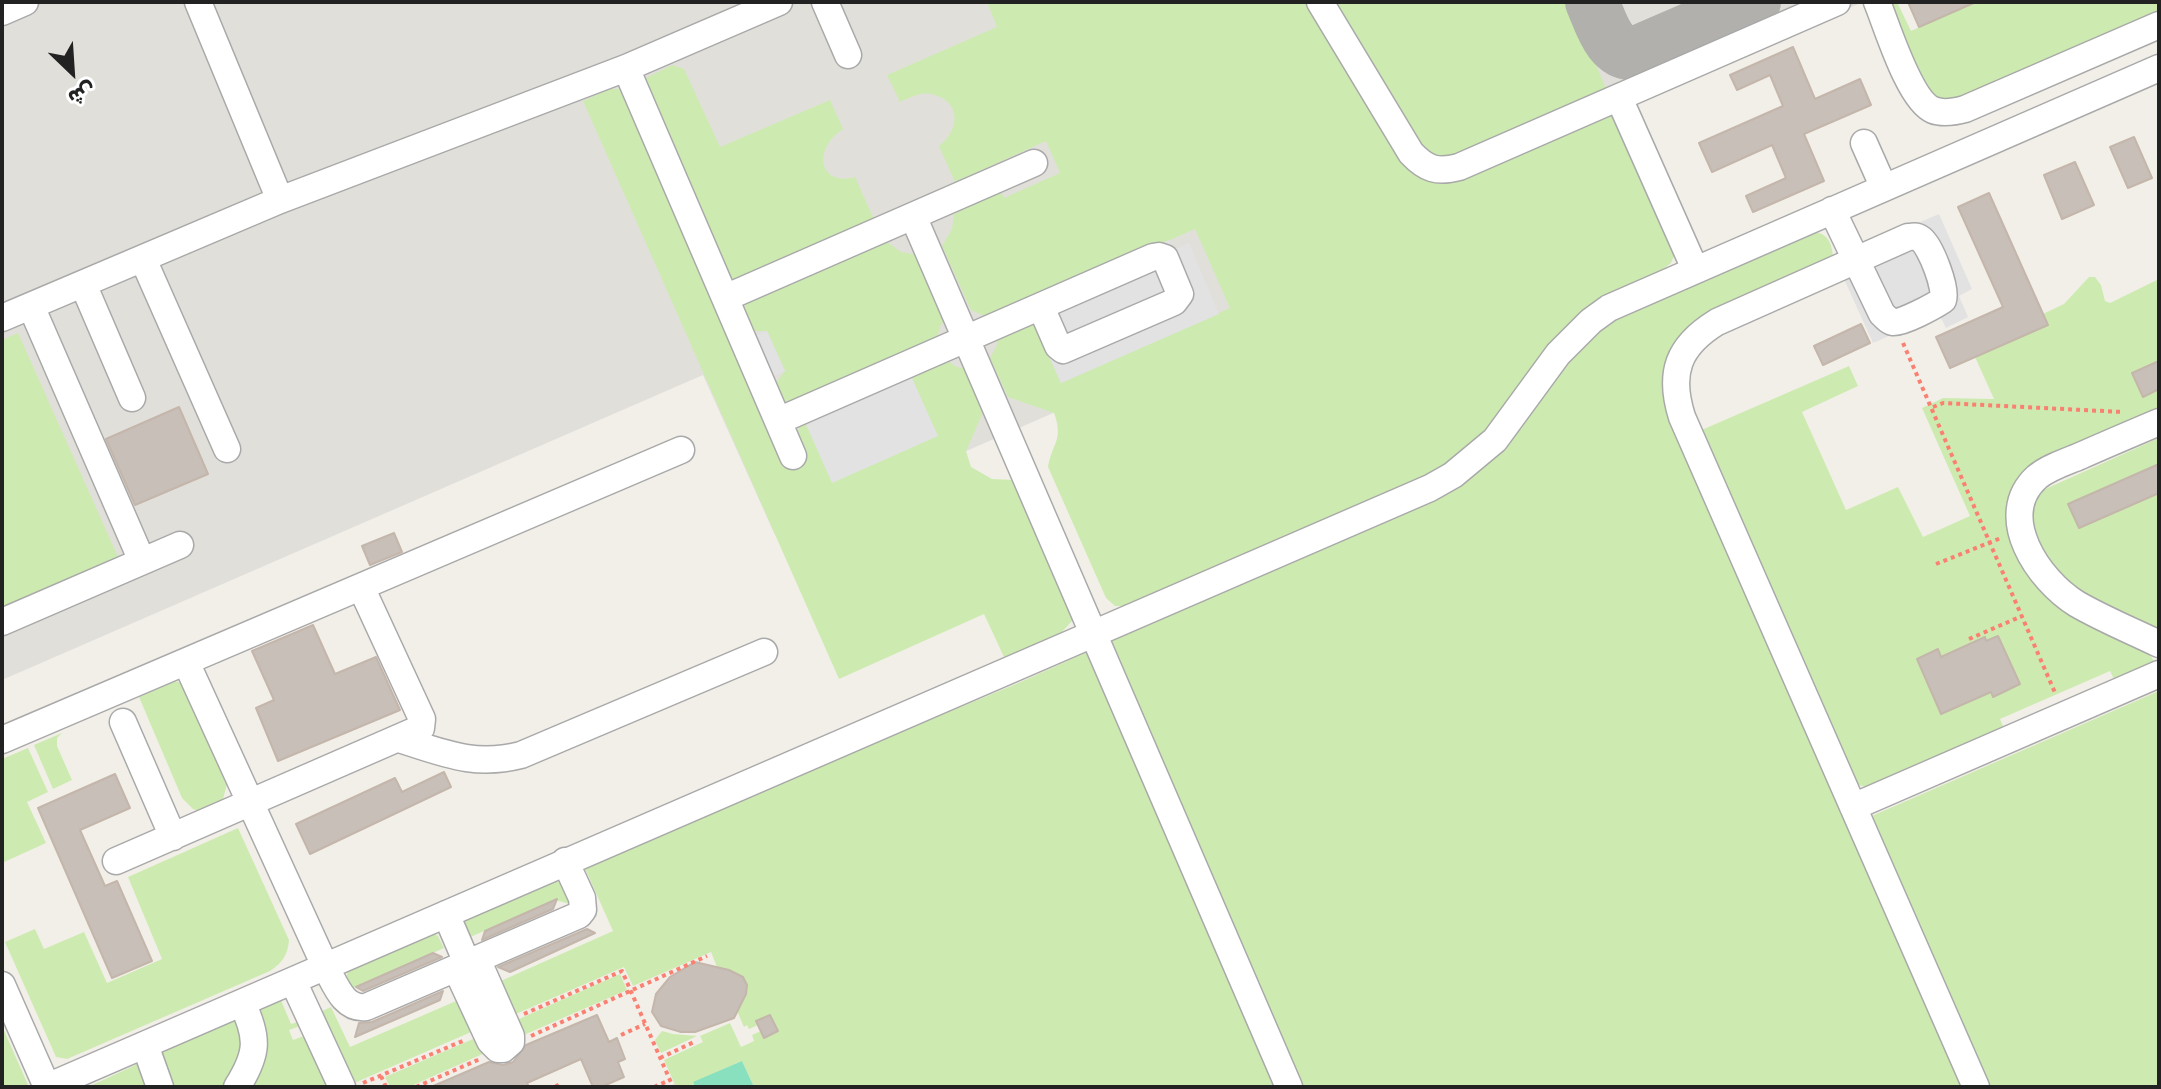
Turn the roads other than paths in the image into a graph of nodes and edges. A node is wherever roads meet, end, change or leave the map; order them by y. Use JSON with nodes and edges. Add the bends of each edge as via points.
{"nodes":[{"id":1,"x":25,"y":2,"type":"edge"},
{"id":2,"x":198,"y":2,"type":"edge"},
{"id":3,"x":779,"y":2,"type":"edge"},
{"id":4,"x":825,"y":2,"type":"edge"},
{"id":5,"x":1320,"y":2,"type":"edge"},
{"id":6,"x":1837,"y":2,"type":"edge"},
{"id":7,"x":1877,"y":2,"type":"edge"},
{"id":8,"x":2,"y":12,"type":"edge"},
{"id":9,"x":2159,"y":25,"type":"edge"},
{"id":10,"x":848,"y":55,"type":"dead end"},
{"id":11,"x":626,"y":68,"type":"junction"},
{"id":12,"x":2159,"y":68,"type":"edge"},
{"id":13,"x":1619,"y":98,"type":"junction"},
{"id":14,"x":1864,"y":143,"type":"dead end"},
{"id":15,"x":1034,"y":163,"type":"dead end"},
{"id":16,"x":1884,"y":188,"type":"junction"},
{"id":17,"x":280,"y":200,"type":"junction"},
{"id":18,"x":1832,"y":210,"type":"junction"},
{"id":19,"x":913,"y":216,"type":"junction"},
{"id":20,"x":143,"y":259,"type":"junction"},
{"id":21,"x":1857,"y":260,"type":"junction"},
{"id":22,"x":1695,"y":269,"type":"junction"},
{"id":23,"x":83,"y":284,"type":"junction"},
{"id":24,"x":725,"y":298,"type":"junction"},
{"id":25,"x":31,"y":306,"type":"junction"},
{"id":26,"x":1041,"y":307,"type":"junction"},
{"id":27,"x":2,"y":318,"type":"edge"},
{"id":28,"x":966,"y":340,"type":"junction"},
{"id":29,"x":132,"y":398,"type":"dead end"},
{"id":30,"x":778,"y":421,"type":"junction"},
{"id":31,"x":2148,"y":426,"type":"edge"},
{"id":32,"x":227,"y":449,"type":"dead end"},
{"id":33,"x":681,"y":450,"type":"dead end"},
{"id":34,"x":793,"y":456,"type":"dead end"},
{"id":35,"x":180,"y":545,"type":"dead end"},
{"id":36,"x":142,"y":561,"type":"junction"},
{"id":37,"x":361,"y":587,"type":"junction"},
{"id":38,"x":2,"y":622,"type":"edge"},
{"id":39,"x":1093,"y":633,"type":"junction"},
{"id":40,"x":2159,"y":644,"type":"edge"},
{"id":41,"x":764,"y":652,"type":"dead end"},
{"id":42,"x":186,"y":662,"type":"junction"},
{"id":43,"x":2159,"y":674,"type":"edge"},
{"id":44,"x":123,"y":722,"type":"dead end"},
{"id":45,"x":399,"y":739,"type":"junction"},
{"id":46,"x":2,"y":740,"type":"edge"},
{"id":47,"x":251,"y":803,"type":"junction"},
{"id":48,"x":1853,"y":807,"type":"junction"},
{"id":49,"x":173,"y":837,"type":"junction"},
{"id":50,"x":116,"y":861,"type":"dead end"},
{"id":51,"x":565,"y":861,"type":"junction"},
{"id":52,"x":446,"y":914,"type":"junction"},
{"id":53,"x":467,"y":964,"type":"junction"},
{"id":54,"x":325,"y":966,"type":"junction"},
{"id":55,"x":293,"y":981,"type":"junction"},
{"id":56,"x":2,"y":985,"type":"edge"},
{"id":57,"x":242,"y":1003,"type":"junction"},
{"id":58,"x":500,"y":1037,"type":"road end"},
{"id":59,"x":145,"y":1045,"type":"junction"},
{"id":60,"x":47,"y":1087,"type":"edge"},
{"id":61,"x":160,"y":1087,"type":"edge"},
{"id":62,"x":237,"y":1087,"type":"edge"},
{"id":63,"x":342,"y":1087,"type":"edge"},
{"id":64,"x":1289,"y":1087,"type":"edge"},
{"id":65,"x":1976,"y":1087,"type":"edge"}],
"edges":[{"from":1,"to":8,"type":"lane"},
{"from":2,"to":17,"type":"lane"},
{"from":3,"to":11,"type":"lane"},
{"from":4,"to":10,"type":"lane"},
{"from":5,"to":13,"type":"lane","via":[[1411,153],[1432,170],[1459,167]]},
{"from":6,"to":13,"type":"lane"},
{"from":7,"to":9,"type":"lane","via":[[1916,93],[1931,109],[1943,112],[1965,109]]},
{"from":11,"to":17,"type":"lane"},
{"from":11,"to":24,"type":"lane"},
{"from":12,"to":16,"type":"lane"},
{"from":13,"to":22,"type":"lane"},
{"from":14,"to":16,"type":"lane"},
{"from":15,"to":19,"type":"lane"},
{"from":16,"to":18,"type":"lane"},
{"from":17,"to":20,"type":"lane"},
{"from":18,"to":21,"type":"lane"},
{"from":18,"to":22,"type":"lane"},
{"from":19,"to":24,"type":"lane"},
{"from":19,"to":28,"type":"lane"},
{"from":20,"to":23,"type":"lane"},
{"from":20,"to":32,"type":"lane"},
{"from":21,"to":21,"type":"lane","via":[[1882,314],[1894,322],[1937,304],[1946,293],[1923,240],[1916,236]]},
{"from":21,"to":48,"type":"lane","via":[[1697,334],[1675,373],[1682,417]]},
{"from":22,"to":39,"type":"lane","via":[[1629,297],[1591,321],[1558,354],[1495,440],[1453,475]]},
{"from":23,"to":25,"type":"lane"},
{"from":23,"to":29,"type":"lane"},
{"from":24,"to":30,"type":"lane"},
{"from":25,"to":27,"type":"lane"},
{"from":25,"to":36,"type":"lane"},
{"from":26,"to":26,"type":"lane","via":[[1058,346],[1066,350],[1174,302],[1180,294],[1165,258],[1159,256]]},
{"from":26,"to":28,"type":"lane"},
{"from":28,"to":30,"type":"lane"},
{"from":28,"to":39,"type":"lane"},
{"from":30,"to":34,"type":"lane"},
{"from":31,"to":40,"type":"lane","via":[[2034,480],[2022,498],[2020,529],[2037,565],[2066,596]]},
{"from":33,"to":37,"type":"lane"},
{"from":35,"to":36,"type":"lane"},
{"from":36,"to":38,"type":"lane"},
{"from":37,"to":42,"type":"lane"},
{"from":37,"to":45,"type":"lane","via":[[422,719],[421,728]]},
{"from":39,"to":51,"type":"lane"},
{"from":39,"to":64,"type":"lane"},
{"from":41,"to":45,"type":"lane","via":[[503,760],[465,760]]},
{"from":42,"to":46,"type":"lane"},
{"from":42,"to":47,"type":"lane"},
{"from":43,"to":48,"type":"lane"},
{"from":44,"to":49,"type":"lane"},
{"from":45,"to":47,"type":"lane"},
{"from":47,"to":49,"type":"lane"},
{"from":47,"to":54,"type":"lane"},
{"from":48,"to":65,"type":"lane"},
{"from":49,"to":50,"type":"lane"},
{"from":51,"to":52,"type":"lane"},
{"from":51,"to":53,"type":"lane","via":[[582,898],[579,915]]},
{"from":52,"to":53,"type":"lane"},
{"from":52,"to":54,"type":"lane"},
{"from":53,"to":54,"type":"lane","via":[[360,1008],[348,1004]]},
{"from":53,"to":58,"type":"lane"},
{"from":54,"to":55,"type":"lane"},
{"from":55,"to":57,"type":"lane"},
{"from":55,"to":63,"type":"lane"},
{"from":56,"to":60,"type":"lane"},
{"from":57,"to":59,"type":"lane"},
{"from":57,"to":62,"type":"lane","via":[[255,1042]]},
{"from":59,"to":60,"type":"lane"},
{"from":59,"to":61,"type":"lane"}]}
